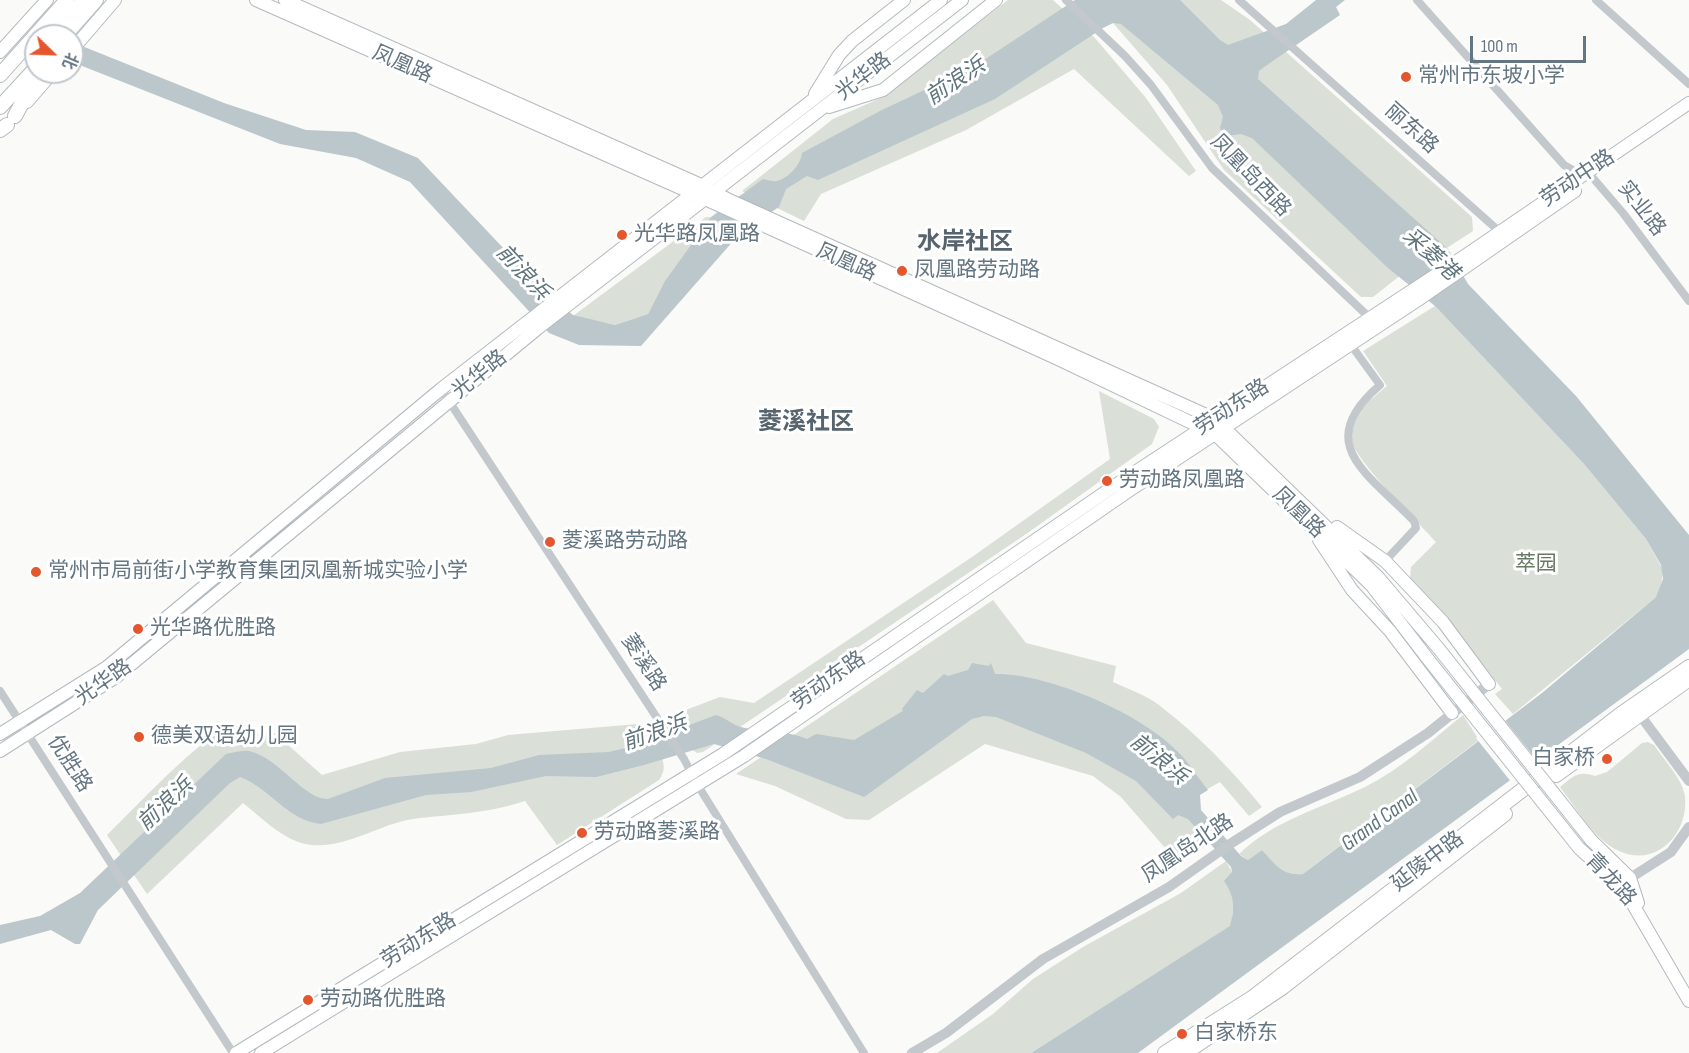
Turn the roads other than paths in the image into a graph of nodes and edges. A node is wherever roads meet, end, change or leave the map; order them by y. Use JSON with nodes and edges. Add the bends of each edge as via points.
{"nodes":[{"id":1,"x":47,"y":0,"type":"edge"},
{"id":2,"x":67,"y":0,"type":"edge"},
{"id":3,"x":84,"y":0,"type":"edge"},
{"id":4,"x":96,"y":0,"type":"edge"},
{"id":5,"x":115,"y":0,"type":"edge"},
{"id":6,"x":256,"y":0,"type":"edge"},
{"id":7,"x":285,"y":0,"type":"edge"},
{"id":8,"x":904,"y":0,"type":"edge"},
{"id":9,"x":941,"y":0,"type":"edge"},
{"id":10,"x":962,"y":0,"type":"edge"},
{"id":11,"x":996,"y":0,"type":"edge"},
{"id":12,"x":1066,"y":0,"type":"edge"},
{"id":13,"x":1239,"y":0,"type":"edge"},
{"id":14,"x":1417,"y":0,"type":"edge"},
{"id":15,"x":1596,"y":0,"type":"edge"},
{"id":16,"x":57,"y":24,"type":"edge"},
{"id":17,"x":62,"y":24,"type":"edge"},
{"id":18,"x":66,"y":24,"type":"edge"},
{"id":19,"x":84,"y":36,"type":"edge"},
{"id":20,"x":24,"y":47,"type":"edge"},
{"id":21,"x":0,"y":52,"type":"edge"},
{"id":22,"x":24,"y":74,"type":"edge"},
{"id":23,"x":0,"y":75,"type":"edge"},
{"id":24,"x":24,"y":81,"type":"edge"},
{"id":25,"x":31,"y":84,"type":"edge"},
{"id":26,"x":42,"y":84,"type":"edge"},
{"id":27,"x":1689,"y":84,"type":"edge"},
{"id":28,"x":810,"y":102,"type":"junction"},
{"id":29,"x":4,"y":103,"type":"edge"},
{"id":30,"x":1689,"y":103,"type":"edge"},
{"id":31,"x":823,"y":109,"type":"junction"},
{"id":32,"x":1689,"y":112,"type":"edge"},
{"id":33,"x":5,"y":126,"type":"edge"},
{"id":34,"x":1588,"y":177,"type":"junction"},
{"id":35,"x":698,"y":189,"type":"junction"},
{"id":36,"x":710,"y":196,"type":"junction"},
{"id":37,"x":765,"y":222,"type":"junction"},
{"id":38,"x":1500,"y":232,"type":"junction"},
{"id":39,"x":1468,"y":260,"type":"junction"},
{"id":40,"x":568,"y":297,"type":"junction"},
{"id":41,"x":1689,"y":301,"type":"edge"},
{"id":42,"x":1374,"y":322,"type":"junction"},
{"id":43,"x":534,"y":324,"type":"junction"},
{"id":44,"x":1351,"y":345,"type":"junction"},
{"id":45,"x":441,"y":389,"type":"junction"},
{"id":46,"x":449,"y":400,"type":"junction"},
{"id":47,"x":1215,"y":419,"type":"junction"},
{"id":48,"x":1202,"y":427,"type":"junction"},
{"id":49,"x":1227,"y":427,"type":"junction"},
{"id":50,"x":1215,"y":434,"type":"junction"},
{"id":51,"x":1307,"y":513,"type":"junction"},
{"id":52,"x":1385,"y":561,"type":"junction"},
{"id":53,"x":1689,"y":667,"type":"edge"},
{"id":54,"x":1689,"y":679,"type":"edge"},
{"id":55,"x":1489,"y":684,"type":"joint"},
{"id":56,"x":0,"y":691,"type":"edge"},
{"id":57,"x":1638,"y":710,"type":"junction"},
{"id":58,"x":1452,"y":713,"type":"junction"},
{"id":59,"x":18,"y":722,"type":"junction"},
{"id":60,"x":28,"y":733,"type":"junction"},
{"id":61,"x":0,"y":734,"type":"edge"},
{"id":62,"x":0,"y":751,"type":"edge"},
{"id":63,"x":692,"y":772,"type":"junction"},
{"id":64,"x":1689,"y":775,"type":"edge"},
{"id":65,"x":1689,"y":781,"type":"edge"},
{"id":66,"x":697,"y":784,"type":"junction"},
{"id":67,"x":1689,"y":827,"type":"edge"},
{"id":68,"x":1689,"y":839,"type":"edge"},
{"id":69,"x":1591,"y":840,"type":"joint"},
{"id":70,"x":1579,"y":848,"type":"joint"},
{"id":71,"x":1627,"y":884,"type":"junction"},
{"id":72,"x":1689,"y":1001,"type":"edge"},
{"id":73,"x":234,"y":1053,"type":"edge"},
{"id":74,"x":261,"y":1053,"type":"edge"},
{"id":75,"x":864,"y":1053,"type":"edge"},
{"id":76,"x":912,"y":1053,"type":"edge"},
{"id":77,"x":1165,"y":1053,"type":"edge"},
{"id":78,"x":1185,"y":1053,"type":"edge"}],
"edges":[{"from":1,"to":21,"type":"main road"},
{"from":2,"to":16,"type":"main road"},
{"from":3,"to":17,"type":"main road"},
{"from":4,"to":18,"type":"main road"},
{"from":5,"to":19,"type":"main road"},
{"from":6,"to":35,"type":"main road","name":"凤凰路"},
{"from":7,"to":35,"type":"main road","name":"凤凰路"},
{"from":8,"to":28,"type":"main road","via":[[839,55]]},
{"from":9,"to":28,"type":"main road","name":"光华路"},
{"from":10,"to":31,"type":"main road","name":"光华路"},
{"from":11,"to":31,"type":"main road","via":[[883,90]]},
{"from":12,"to":42,"type":"street","name":"凤凰岛西路","via":[[1170,109],[1212,168]]},
{"from":13,"to":38,"type":"street","name":"丽东路"},
{"from":14,"to":34,"type":"street","name":"实业路","via":[[1564,165]]},
{"from":15,"to":27,"type":"street"},
{"from":20,"to":23,"type":"main road"},
{"from":22,"to":29,"type":"main road"},
{"from":24,"to":29,"type":"main road"},
{"from":25,"to":33,"type":"main road"},
{"from":26,"to":33,"type":"main road"},
{"from":28,"to":35,"type":"main road","name":"光华路"},
{"from":30,"to":34,"type":"main road","name":"劳动中路"},
{"from":31,"to":36,"type":"main road","name":"光华路"},
{"from":32,"to":34,"type":"main road","name":"劳动中路"},
{"from":34,"to":38,"type":"main road","name":"劳动中路"},
{"from":34,"to":39,"type":"main road","name":"劳动中路"},
{"from":34,"to":41,"type":"street","name":"实业路","via":[[1623,213]]},
{"from":35,"to":36,"type":"main road","name":"凤凰路"},
{"from":35,"to":40,"type":"main road","name":"光华路"},
{"from":36,"to":37,"type":"main road","name":"凤凰路"},
{"from":36,"to":40,"type":"main road","name":"光华路"},
{"from":37,"to":47,"type":"main road","name":"凤凰路"},
{"from":37,"to":48,"type":"main road","name":"凤凰路"},
{"from":38,"to":39,"type":"main road","name":"劳动中路"},
{"from":39,"to":42,"type":"main road","name":"劳动东路"},
{"from":40,"to":43,"type":"main road","name":"光华路"},
{"from":42,"to":44,"type":"main road","name":"劳动东路"},
{"from":42,"to":47,"type":"main road","name":"劳动东路"},
{"from":43,"to":45,"type":"main road","name":"光华路"},
{"from":43,"to":46,"type":"main road","name":"光华路"},
{"from":44,"to":49,"type":"main road","name":"劳动东路"},
{"from":44,"to":52,"type":"street","via":[[1380,385],[1361,401],[1349,421],[1346,442],[1356,461],[1414,521],[1416,528]]},
{"from":45,"to":46,"type":"street","name":"菱溪路"},
{"from":45,"to":59,"type":"main road","name":"光华路","via":[[107,668]]},
{"from":46,"to":60,"type":"main road","name":"光华路","via":[[116,677]]},
{"from":46,"to":63,"type":"street","name":"菱溪路"},
{"from":47,"to":48,"type":"main road","name":"劳动东路"},
{"from":47,"to":49,"type":"main road","name":"凤凰路"},
{"from":48,"to":50,"type":"main road","name":"凤凰路"},
{"from":48,"to":63,"type":"main road","name":"劳动东路"},
{"from":49,"to":50,"type":"main road","name":"劳动东路"},
{"from":49,"to":51,"type":"main road","name":"凤凰路"},
{"from":50,"to":51,"type":"main road","name":"凤凰路"},
{"from":50,"to":66,"type":"main road","name":"劳动东路","via":[[744,756]]},
{"from":51,"to":52,"type":"main road"},
{"from":51,"to":58,"type":"main road","via":[[1352,590],[1390,631]]},
{"from":51,"to":69,"type":"main road","name":"凤凰路","bridge":true,"via":[[1378,577]]},
{"from":51,"to":70,"type":"main road","name":"凤凰路","bridge":true,"via":[[1372,586]]},
{"from":52,"to":55,"type":"main road","via":[[1443,622]]},
{"from":53,"to":57,"type":"main road","name":"延陵中路"},
{"from":54,"to":57,"type":"main road","name":"延陵中路"},
{"from":55,"to":58,"type":"street","name":"凤凰岛北路"},
{"from":56,"to":59,"type":"street","name":"优胜路"},
{"from":57,"to":64,"type":"street"},
{"from":57,"to":65,"type":"street"},
{"from":57,"to":77,"type":"main road","name":"延陵中路","via":[[1252,998]]},
{"from":57,"to":78,"type":"main road","name":"延陵中路","via":[[1283,987]]},
{"from":58,"to":76,"type":"street","name":"凤凰岛北路","via":[[1360,777],[1280,812],[1169,887],[1042,959],[946,1033]]},
{"from":59,"to":60,"type":"street","name":"优胜路"},
{"from":59,"to":61,"type":"main road","name":"光华路"},
{"from":60,"to":62,"type":"main road","name":"光华路"},
{"from":60,"to":73,"type":"street","name":"优胜路"},
{"from":63,"to":66,"type":"street","name":"菱溪路"},
{"from":63,"to":73,"type":"main road","name":"劳动东路"},
{"from":66,"to":74,"type":"main road","name":"劳动东路"},
{"from":66,"to":75,"type":"street","name":"菱溪路"},
{"from":67,"to":71,"type":"street","via":[[1671,852]]},
{"from":68,"to":71,"type":"street","via":[[1658,869]]},
{"from":69,"to":71,"type":"main road","name":"青龙路"},
{"from":70,"to":71,"type":"main road","name":"青龙路"},
{"from":71,"to":72,"type":"main road","name":"青龙路"}]}
